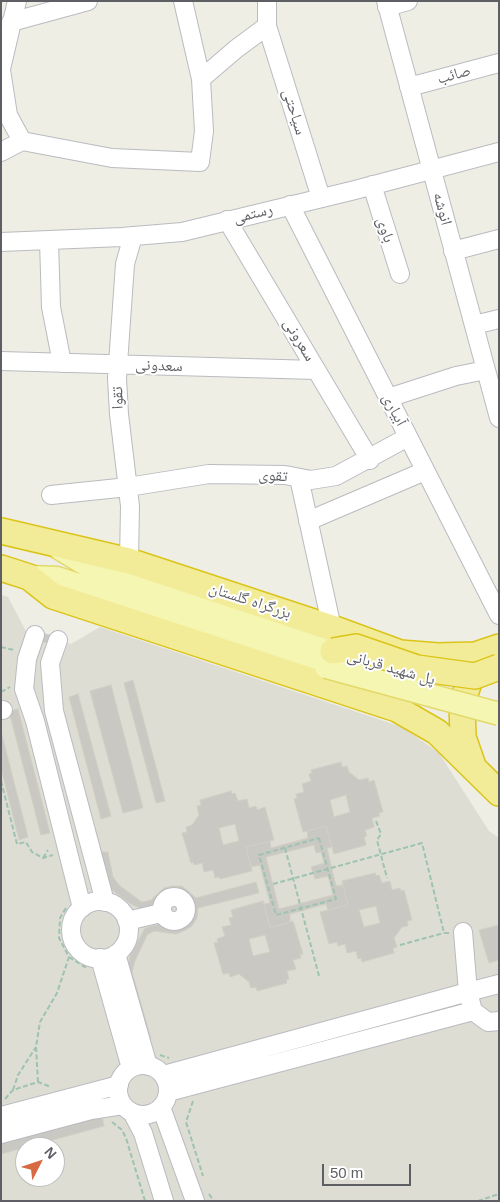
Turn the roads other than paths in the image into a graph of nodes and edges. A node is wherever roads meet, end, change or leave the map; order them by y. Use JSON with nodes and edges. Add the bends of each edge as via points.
{"nodes":[{"id":1,"x":17,"y":1,"type":"edge"},
{"id":2,"x":88,"y":1,"type":"edge"},
{"id":3,"x":183,"y":1,"type":"edge"},
{"id":4,"x":267,"y":1,"type":"edge"},
{"id":5,"x":408,"y":1,"type":"edge"},
{"id":6,"x":386,"y":4,"type":"edge"},
{"id":7,"x":51,"y":6,"type":"edge"},
{"id":8,"x":267,"y":26,"type":"junction"},
{"id":9,"x":7,"y":27,"type":"edge"},
{"id":10,"x":499,"y":62,"type":"edge"},
{"id":11,"x":1,"y":69,"type":"edge"},
{"id":12,"x":201,"y":79,"type":"junction"},
{"id":13,"x":409,"y":87,"type":"junction"},
{"id":14,"x":22,"y":142,"type":"junction"},
{"id":15,"x":1,"y":152,"type":"edge"},
{"id":16,"x":499,"y":152,"type":"edge"},
{"id":17,"x":432,"y":171,"type":"junction"},
{"id":18,"x":372,"y":185,"type":"junction"},
{"id":19,"x":321,"y":198,"type":"junction"},
{"id":20,"x":290,"y":205,"type":"junction"},
{"id":21,"x":227,"y":220,"type":"junction"},
{"id":22,"x":133,"y":236,"type":"junction"},
{"id":23,"x":499,"y":239,"type":"edge"},
{"id":24,"x":49,"y":241,"type":"junction"},
{"id":25,"x":1,"y":242,"type":"edge"},
{"id":26,"x":453,"y":251,"type":"junction"},
{"id":27,"x":400,"y":274,"type":"dead end"},
{"id":28,"x":499,"y":319,"type":"edge"},
{"id":29,"x":474,"y":325,"type":"junction"},
{"id":30,"x":1,"y":361,"type":"edge"},
{"id":31,"x":62,"y":363,"type":"junction"},
{"id":32,"x":118,"y":365,"type":"junction"},
{"id":33,"x":316,"y":370,"type":"junction"},
{"id":34,"x":486,"y":370,"type":"junction"},
{"id":35,"x":388,"y":398,"type":"junction"},
{"id":36,"x":498,"y":412,"type":"edge"},
{"id":37,"x":408,"y":437,"type":"junction"},
{"id":38,"x":370,"y":460,"type":"junction"},
{"id":39,"x":425,"y":471,"type":"junction"},
{"id":40,"x":299,"y":478,"type":"junction"},
{"id":41,"x":128,"y":487,"type":"junction"},
{"id":42,"x":51,"y":495,"type":"dead end"},
{"id":43,"x":308,"y":521,"type":"junction"},
{"id":44,"x":1,"y":531,"type":"edge"},
{"id":45,"x":53,"y":544,"type":"junction"},
{"id":46,"x":129,"y":562,"type":"junction"},
{"id":47,"x":1,"y":568,"type":"edge"},
{"id":48,"x":29,"y":577,"type":"junction"},
{"id":49,"x":499,"y":615,"type":"edge"},
{"id":50,"x":35,"y":635,"type":"dead end"},
{"id":51,"x":58,"y":640,"type":"dead end"},
{"id":52,"x":499,"y":647,"type":"edge"},
{"id":53,"x":330,"y":649,"type":"junction"},
{"id":54,"x":24,"y":655,"type":"junction"},
{"id":55,"x":50,"y":663,"type":"junction"},
{"id":56,"x":499,"y":667,"type":"edge"},
{"id":57,"x":499,"y":699,"type":"edge"},
{"id":58,"x":499,"y":714,"type":"edge"},
{"id":59,"x":476,"y":768,"type":"junction"},
{"id":60,"x":70,"y":769,"type":"junction"},
{"id":61,"x":48,"y":775,"type":"junction"},
{"id":62,"x":499,"y":793,"type":"edge"},
{"id":63,"x":88,"y":838,"type":"junction"},
{"id":64,"x":62,"y":851,"type":"junction"},
{"id":65,"x":105,"y":902,"type":"junction"},
{"id":66,"x":76,"y":906,"type":"junction"},
{"id":67,"x":161,"y":913,"type":"dead end"},
{"id":68,"x":127,"y":922,"type":"junction"},
{"id":69,"x":463,"y":932,"type":"road end"},
{"id":70,"x":102,"y":961,"type":"junction"},
{"id":71,"x":499,"y":984,"type":"edge"},
{"id":72,"x":468,"y":992,"type":"junction"},
{"id":73,"x":473,"y":1011,"type":"junction"},
{"id":74,"x":499,"y":1021,"type":"edge"},
{"id":75,"x":139,"y":1067,"type":"junction"},
{"id":76,"x":164,"y":1074,"type":"junction"},
{"id":77,"x":119,"y":1084,"type":"junction"},
{"id":78,"x":164,"y":1100,"type":"junction"},
{"id":79,"x":128,"y":1109,"type":"junction"},
{"id":80,"x":1,"y":1116,"type":"edge"},
{"id":81,"x":1,"y":1134,"type":"edge"},
{"id":82,"x":201,"y":1196,"type":"edge"},
{"id":83,"x":164,"y":1201,"type":"edge"}],
"edges":[{"from":1,"to":9,"type":"street"},
{"from":2,"to":7,"type":"street"},
{"from":3,"to":12,"type":"street"},
{"from":4,"to":8,"type":"street","name":"سیاحتی"},
{"from":5,"to":6,"type":"street"},
{"from":6,"to":13,"type":"street","name":"انوشه"},
{"from":7,"to":9,"type":"street"},
{"from":8,"to":12,"type":"street"},
{"from":8,"to":19,"type":"street","name":"سیاحتی"},
{"from":9,"to":11,"type":"street"},
{"from":10,"to":13,"type":"street","name":"صائب"},
{"from":11,"to":14,"type":"street","via":[[8,115]]},
{"from":12,"to":14,"type":"street","via":[[204,131],[200,162],[112,158]]},
{"from":13,"to":17,"type":"street","name":"انوشه"},
{"from":14,"to":15,"type":"street"},
{"from":16,"to":17,"type":"street","name":"رستمی"},
{"from":17,"to":18,"type":"street","name":"رستمی"},
{"from":17,"to":26,"type":"street","name":"انوشه"},
{"from":18,"to":19,"type":"street","name":"رستمی"},
{"from":18,"to":27,"type":"street","name":"باوی"},
{"from":19,"to":20,"type":"street","name":"رستمی"},
{"from":20,"to":21,"type":"street","name":"رستمی"},
{"from":20,"to":35,"type":"street","name":"آبیاری"},
{"from":21,"to":22,"type":"street","name":"رستمی","via":[[182,232]]},
{"from":21,"to":33,"type":"street","name":"سعرونی"},
{"from":22,"to":24,"type":"street","name":"رستمی"},
{"from":22,"to":32,"type":"street","name":"تقوا","via":[[125,264]]},
{"from":23,"to":26,"type":"street"},
{"from":24,"to":25,"type":"street","name":"رستمی"},
{"from":24,"to":31,"type":"street","via":[[51,307]]},
{"from":26,"to":29,"type":"street","name":"انوشه"},
{"from":28,"to":29,"type":"street"},
{"from":29,"to":34,"type":"street","name":"انوشه"},
{"from":30,"to":31,"type":"street","name":"سعدونی"},
{"from":31,"to":32,"type":"street","name":"سعدونی"},
{"from":32,"to":33,"type":"street","name":"سعدونی"},
{"from":32,"to":41,"type":"street","name":"تقوا","via":[[119,414]]},
{"from":33,"to":38,"type":"street","name":"سعرونی"},
{"from":34,"to":35,"type":"street"},
{"from":34,"to":36,"type":"street","name":"انوشه"},
{"from":35,"to":37,"type":"street","name":"آبیاری"},
{"from":37,"to":38,"type":"street","name":"تقوی"},
{"from":37,"to":39,"type":"street","name":"آبیاری"},
{"from":38,"to":40,"type":"street","name":"تقوی","via":[[336,476],[311,480]]},
{"from":39,"to":43,"type":"street"},
{"from":39,"to":49,"type":"street","name":"آبیاری"},
{"from":40,"to":41,"type":"street","name":"تقوی","via":[[209,474]]},
{"from":40,"to":43,"type":"street"},
{"from":41,"to":42,"type":"street","name":"تقوی"},
{"from":41,"to":46,"type":"street","name":"تقوا"},
{"from":43,"to":53,"type":"street"},
{"from":44,"to":45,"type":"highway","name":"بزرگراه گلستان"},
{"from":45,"to":46,"type":"highway","name":"بزرگراه گلستان"},
{"from":45,"to":53,"type":"main road","via":[[95,570]]},
{"from":46,"to":53,"type":"highway","name":"بزرگراه گلستان"},
{"from":47,"to":48,"type":"highway"},
{"from":48,"to":53,"type":"main road","via":[[57,578]]},
{"from":48,"to":59,"type":"highway","via":[[52,596],[397,710],[437,732]]},
{"from":50,"to":54,"type":"street"},
{"from":51,"to":55,"type":"street"},
{"from":52,"to":53,"type":"highway","name":"بزرگراه گلستان","via":[[475,655],[438,656]]},
{"from":52,"to":59,"type":"highway","via":[[475,672],[462,704],[463,737]]},
{"from":53,"to":56,"type":"highway","name":"پل شهید قربانی","bridge":true,"via":[[356,647],[417,668],[475,676]]},
{"from":53,"to":57,"type":"main road","name":"پل شهید قربانی"},
{"from":53,"to":58,"type":"main road","name":"پل شهید قربانی","bridge":true},
{"from":54,"to":55,"type":"street"},
{"from":54,"to":61,"type":"street","via":[[24,690]]},
{"from":55,"to":60,"type":"street","via":[[54,711]]},
{"from":59,"to":62,"type":"highway"},
{"from":60,"to":61,"type":"street"},
{"from":60,"to":63,"type":"street"},
{"from":61,"to":64,"type":"street"},
{"from":63,"to":64,"type":"street"},
{"from":63,"to":65,"type":"street"},
{"from":64,"to":66,"type":"street"},
{"from":65,"to":66,"type":"street"},
{"from":65,"to":68,"type":"street","via":[[112,903],[123,912]]},
{"from":66,"to":70,"type":"street","via":[[71,928],[74,942],[82,953]]},
{"from":67,"to":68,"type":"street"},
{"from":68,"to":70,"type":"street","via":[[128,938],[121,950]]},
{"from":69,"to":72,"type":"street"},
{"from":70,"to":75,"type":"street"},
{"from":71,"to":72,"type":"street"},
{"from":72,"to":73,"type":"street"},
{"from":72,"to":76,"type":"street"},
{"from":73,"to":74,"type":"street","via":[[488,1022]]},
{"from":73,"to":78,"type":"street"},
{"from":75,"to":76,"type":"street","via":[[153,1066]]},
{"from":75,"to":77,"type":"street"},
{"from":76,"to":78,"type":"street","via":[[169,1087]]},
{"from":77,"to":79,"type":"street","via":[[118,1093]]},
{"from":77,"to":80,"type":"street"},
{"from":78,"to":79,"type":"street","via":[[146,1116]]},
{"from":78,"to":82,"type":"street"},
{"from":79,"to":81,"type":"street","via":[[91,1110]]},
{"from":79,"to":83,"type":"street","via":[[143,1133]]}]}
